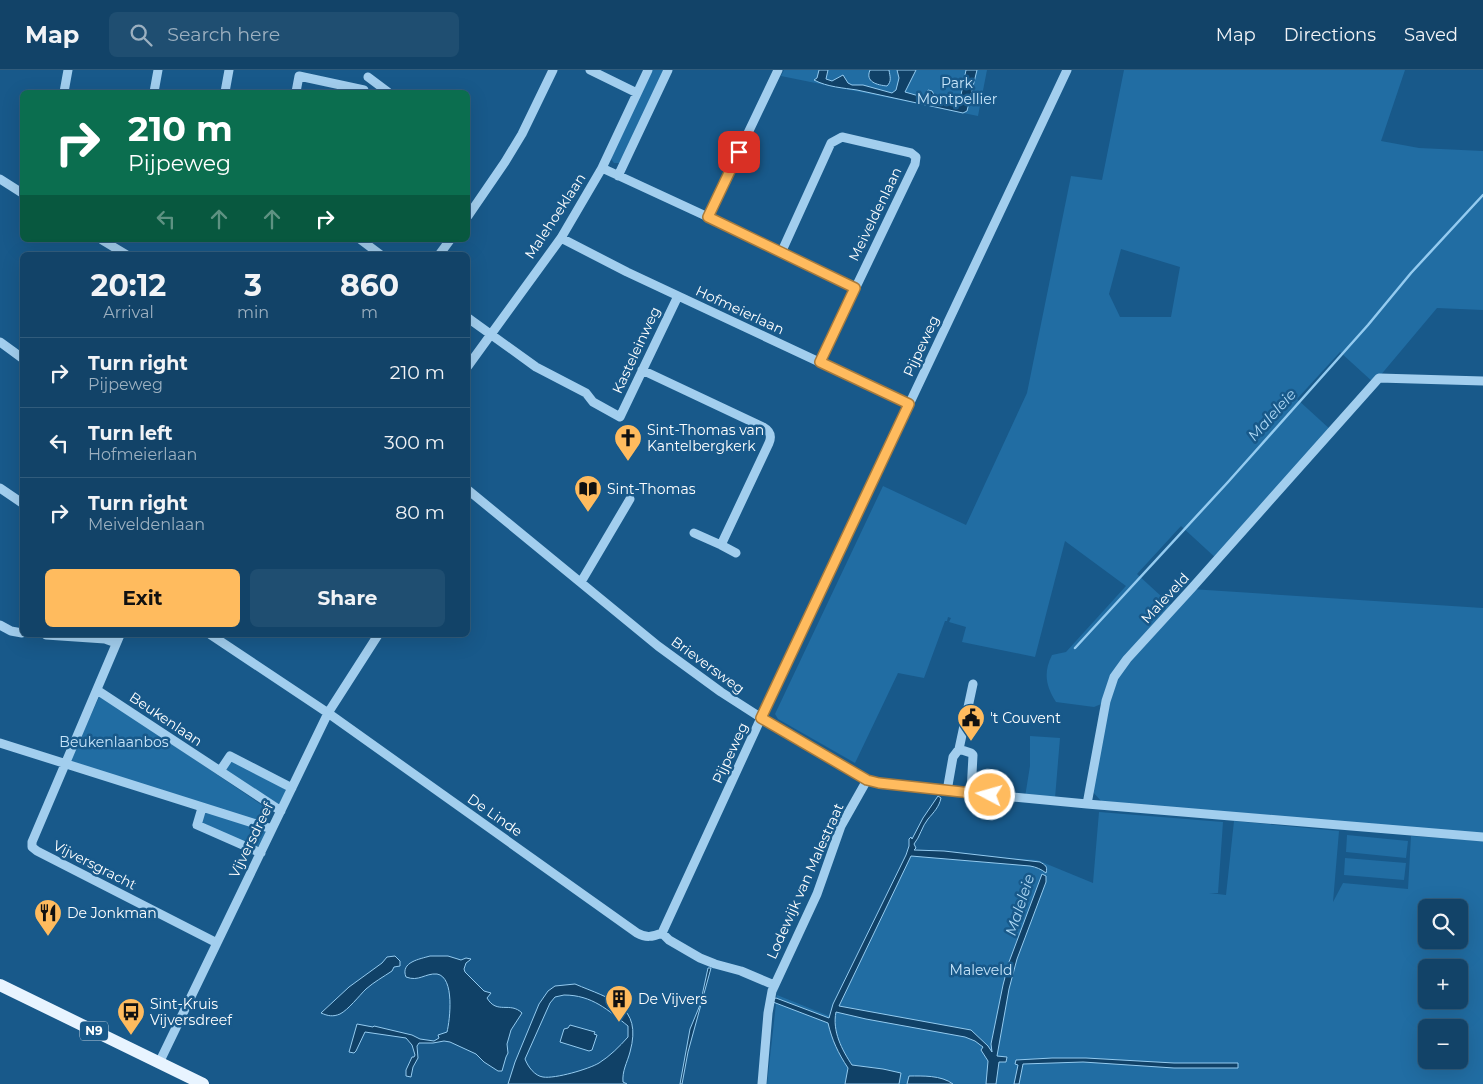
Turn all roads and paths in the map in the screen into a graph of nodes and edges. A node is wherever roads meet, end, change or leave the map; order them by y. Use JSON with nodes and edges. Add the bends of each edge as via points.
{"nodes":[{"id":1,"x":68,"y":70,"type":"edge"},
{"id":2,"x":158,"y":70,"type":"edge"},
{"id":3,"x":229,"y":70,"type":"edge"},
{"id":4,"x":553,"y":70,"type":"edge"},
{"id":5,"x":590,"y":70,"type":"edge"},
{"id":6,"x":648,"y":70,"type":"edge"},
{"id":7,"x":668,"y":70,"type":"edge"},
{"id":8,"x":778,"y":70,"type":"edge"},
{"id":9,"x":1067,"y":70,"type":"edge"},
{"id":10,"x":299,"y":73,"type":"edge"},
{"id":11,"x":368,"y":74,"type":"edge"},
{"id":12,"x":64,"y":90,"type":"edge"},
{"id":13,"x":154,"y":90,"type":"edge"},
{"id":14,"x":225,"y":90,"type":"edge"},
{"id":15,"x":296,"y":90,"type":"edge"},
{"id":16,"x":360,"y":90,"type":"edge"},
{"id":17,"x":364,"y":90,"type":"edge"},
{"id":18,"x":386,"y":90,"type":"edge"},
{"id":19,"x":638,"y":93,"type":"junction"},
{"id":20,"x":602,"y":168,"type":"junction"},
{"id":21,"x":618,"y":176,"type":"junction"},
{"id":22,"x":0,"y":180,"type":"edge"},
{"id":23,"x":20,"y":192,"type":"edge"},
{"id":24,"x":470,"y":213,"type":"edge"},
{"id":25,"x":708,"y":217,"type":"junction"},
{"id":26,"x":561,"y":238,"type":"junction"},
{"id":27,"x":105,"y":242,"type":"edge"},
{"id":28,"x":364,"y":242,"type":"edge"},
{"id":29,"x":122,"y":252,"type":"edge"},
{"id":30,"x":377,"y":252,"type":"edge"},
{"id":31,"x":781,"y":253,"type":"junction"},
{"id":32,"x":855,"y":288,"type":"junction"},
{"id":33,"x":678,"y":296,"type":"junction"},
{"id":34,"x":470,"y":319,"type":"edge"},
{"id":35,"x":490,"y":334,"type":"junction"},
{"id":36,"x":0,"y":342,"type":"edge"},
{"id":37,"x":20,"y":357,"type":"edge"},
{"id":38,"x":820,"y":362,"type":"junction"},
{"id":39,"x":470,"y":363,"type":"edge"},
{"id":40,"x":642,"y":370,"type":"junction"},
{"id":41,"x":1483,"y":382,"type":"edge"},
{"id":42,"x":909,"y":404,"type":"junction"},
{"id":43,"x":0,"y":488,"type":"edge"},
{"id":44,"x":470,"y":494,"type":"edge"},
{"id":45,"x":630,"y":499,"type":"dead end"},
{"id":46,"x":20,"y":503,"type":"edge"},
{"id":47,"x":694,"y":533,"type":"dead end"},
{"id":48,"x":721,"y":545,"type":"junction"},
{"id":49,"x":736,"y":553,"type":"dead end"},
{"id":50,"x":581,"y":582,"type":"junction"},
{"id":51,"x":0,"y":625,"type":"edge"},
{"id":52,"x":20,"y":633,"type":"edge"},
{"id":53,"x":76,"y":637,"type":"edge"},
{"id":54,"x":214,"y":637,"type":"edge"},
{"id":55,"x":377,"y":637,"type":"edge"},
{"id":56,"x":118,"y":639,"type":"edge"},
{"id":57,"x":972,"y":684,"type":"dead end"},
{"id":58,"x":97,"y":690,"type":"junction"},
{"id":59,"x":328,"y":713,"type":"junction"},
{"id":60,"x":761,"y":718,"type":"junction"},
{"id":61,"x":0,"y":743,"type":"edge"},
{"id":62,"x":960,"y":749,"type":"junction"},
{"id":63,"x":65,"y":764,"type":"junction"},
{"id":64,"x":220,"y":771,"type":"junction"},
{"id":65,"x":867,"y":780,"type":"junction"},
{"id":66,"x":292,"y":788,"type":"junction"},
{"id":67,"x":947,"y":791,"type":"junction"},
{"id":68,"x":971,"y":793,"type":"junction"},
{"id":69,"x":1087,"y":804,"type":"junction"},
{"id":70,"x":202,"y":808,"type":"junction"},
{"id":71,"x":280,"y":811,"type":"junction"},
{"id":72,"x":272,"y":830,"type":"junction"},
{"id":73,"x":1483,"y":837,"type":"edge"},
{"id":74,"x":260,"y":852,"type":"junction"},
{"id":75,"x":662,"y":933,"type":"junction"},
{"id":76,"x":217,"y":943,"type":"junction"},
{"id":77,"x":774,"y":984,"type":"junction"},
{"id":78,"x":0,"y":985,"type":"edge"},
{"id":79,"x":159,"y":1063,"type":"junction"},
{"id":80,"x":203,"y":1084,"type":"edge"},
{"id":81,"x":762,"y":1084,"type":"edge"}],
"edges":[{"from":1,"to":12,"type":"street"},
{"from":2,"to":13,"type":"street"},
{"from":3,"to":14,"type":"street"},
{"from":4,"to":24,"type":"street","via":[[522,134]]},
{"from":5,"to":19,"type":"street"},
{"from":6,"to":19,"type":"street","name":"Malehoeklaan"},
{"from":7,"to":21,"type":"street"},
{"from":8,"to":25,"type":"street"},
{"from":9,"to":42,"type":"street","name":"Pijpeweg"},
{"from":10,"to":15,"type":"street"},
{"from":10,"to":16,"type":"street"},
{"from":11,"to":17,"type":"street"},
{"from":11,"to":18,"type":"street"},
{"from":19,"to":20,"type":"street","name":"Malehoeklaan"},
{"from":20,"to":21,"type":"street"},
{"from":20,"to":26,"type":"street","name":"Malehoeklaan"},
{"from":21,"to":25,"type":"street"},
{"from":22,"to":23,"type":"street"},
{"from":25,"to":31,"type":"street"},
{"from":26,"to":33,"type":"street","name":"Hofmeierlaan"},
{"from":26,"to":35,"type":"street","name":"Malehoeklaan"},
{"from":27,"to":29,"type":"street"},
{"from":28,"to":30,"type":"street"},
{"from":31,"to":32,"type":"street"},
{"from":31,"to":32,"type":"street","name":"Meiveldenlaan","via":[[831,143],[842,137],[911,153],[916,157],[915,164]]},
{"from":32,"to":38,"type":"street","name":"Meiveldenlaan"},
{"from":33,"to":38,"type":"street","name":"Hofmeierlaan"},
{"from":33,"to":40,"type":"street","name":"Kasteleinweg"},
{"from":34,"to":35,"type":"street"},
{"from":35,"to":39,"type":"street","name":"Malehoeklaan"},
{"from":35,"to":40,"type":"street","name":"Kasteleinweg","via":[[536,367],[586,393],[593,402],[620,417]]},
{"from":36,"to":37,"type":"street"},
{"from":38,"to":42,"type":"street","name":"Hofmeierlaan"},
{"from":40,"to":48,"type":"street","via":[[763,427],[770,434],[771,439]]},
{"from":41,"to":69,"type":"street","name":"Maleveld","via":[[1379,378],[1114,677],[1106,701]]},
{"from":42,"to":60,"type":"street","name":"Pijpeweg"},
{"from":43,"to":46,"type":"street"},
{"from":44,"to":50,"type":"street","name":"Brieversweg"},
{"from":45,"to":50,"type":"street"},
{"from":47,"to":48,"type":"street"},
{"from":48,"to":49,"type":"street"},
{"from":50,"to":60,"type":"street","name":"Brieversweg","via":[[658,646]]},
{"from":51,"to":52,"type":"street"},
{"from":53,"to":56,"type":"street"},
{"from":54,"to":59,"type":"street","name":"De Linde"},
{"from":55,"to":59,"type":"street","name":"Vijversdreef"},
{"from":56,"to":58,"type":"street","name":"Vijversgracht"},
{"from":57,"to":62,"type":"street"},
{"from":58,"to":63,"type":"street","name":"Vijversgracht"},
{"from":58,"to":64,"type":"street","name":"Beukenlaan"},
{"from":59,"to":66,"type":"street","name":"Vijversdreef"},
{"from":59,"to":75,"type":"street","name":"De Linde","via":[[637,933],[649,937]]},
{"from":60,"to":65,"type":"street","name":"Brieversweg"},
{"from":60,"to":75,"type":"street","name":"Pijpeweg"},
{"from":61,"to":63,"type":"street"},
{"from":62,"to":67,"type":"street","via":[[954,757]]},
{"from":62,"to":68,"type":"street","via":[[973,755]]},
{"from":63,"to":70,"type":"street"},
{"from":63,"to":76,"type":"street","name":"Vijversgracht","via":[[32,847]]},
{"from":64,"to":66,"type":"street","via":[[230,756]]},
{"from":64,"to":71,"type":"street","name":"Beukenlaan"},
{"from":65,"to":67,"type":"street","name":"Brieversweg"},
{"from":65,"to":77,"type":"street","name":"Lodewijk van Malestraat","via":[[841,826],[817,894]]},
{"from":66,"to":71,"type":"street","name":"Vijversdreef"},
{"from":67,"to":68,"type":"street","name":"Brieversweg"},
{"from":68,"to":69,"type":"street","name":"Brieversweg"},
{"from":69,"to":73,"type":"street"},
{"from":70,"to":72,"type":"street"},
{"from":70,"to":74,"type":"street","via":[[197,825]]},
{"from":71,"to":72,"type":"street","name":"Vijversdreef"},
{"from":72,"to":74,"type":"street","name":"Vijversdreef"},
{"from":74,"to":76,"type":"street","name":"Vijversdreef"},
{"from":75,"to":77,"type":"street","via":[[700,958]]},
{"from":76,"to":79,"type":"street","name":"Vijversdreef"},
{"from":77,"to":81,"type":"street","name":"Lodewijk van Malestraat","via":[[768,1013]]},
{"from":78,"to":79,"type":"main road","number":"N9"},
{"from":79,"to":80,"type":"main road","number":"N9"}]}
